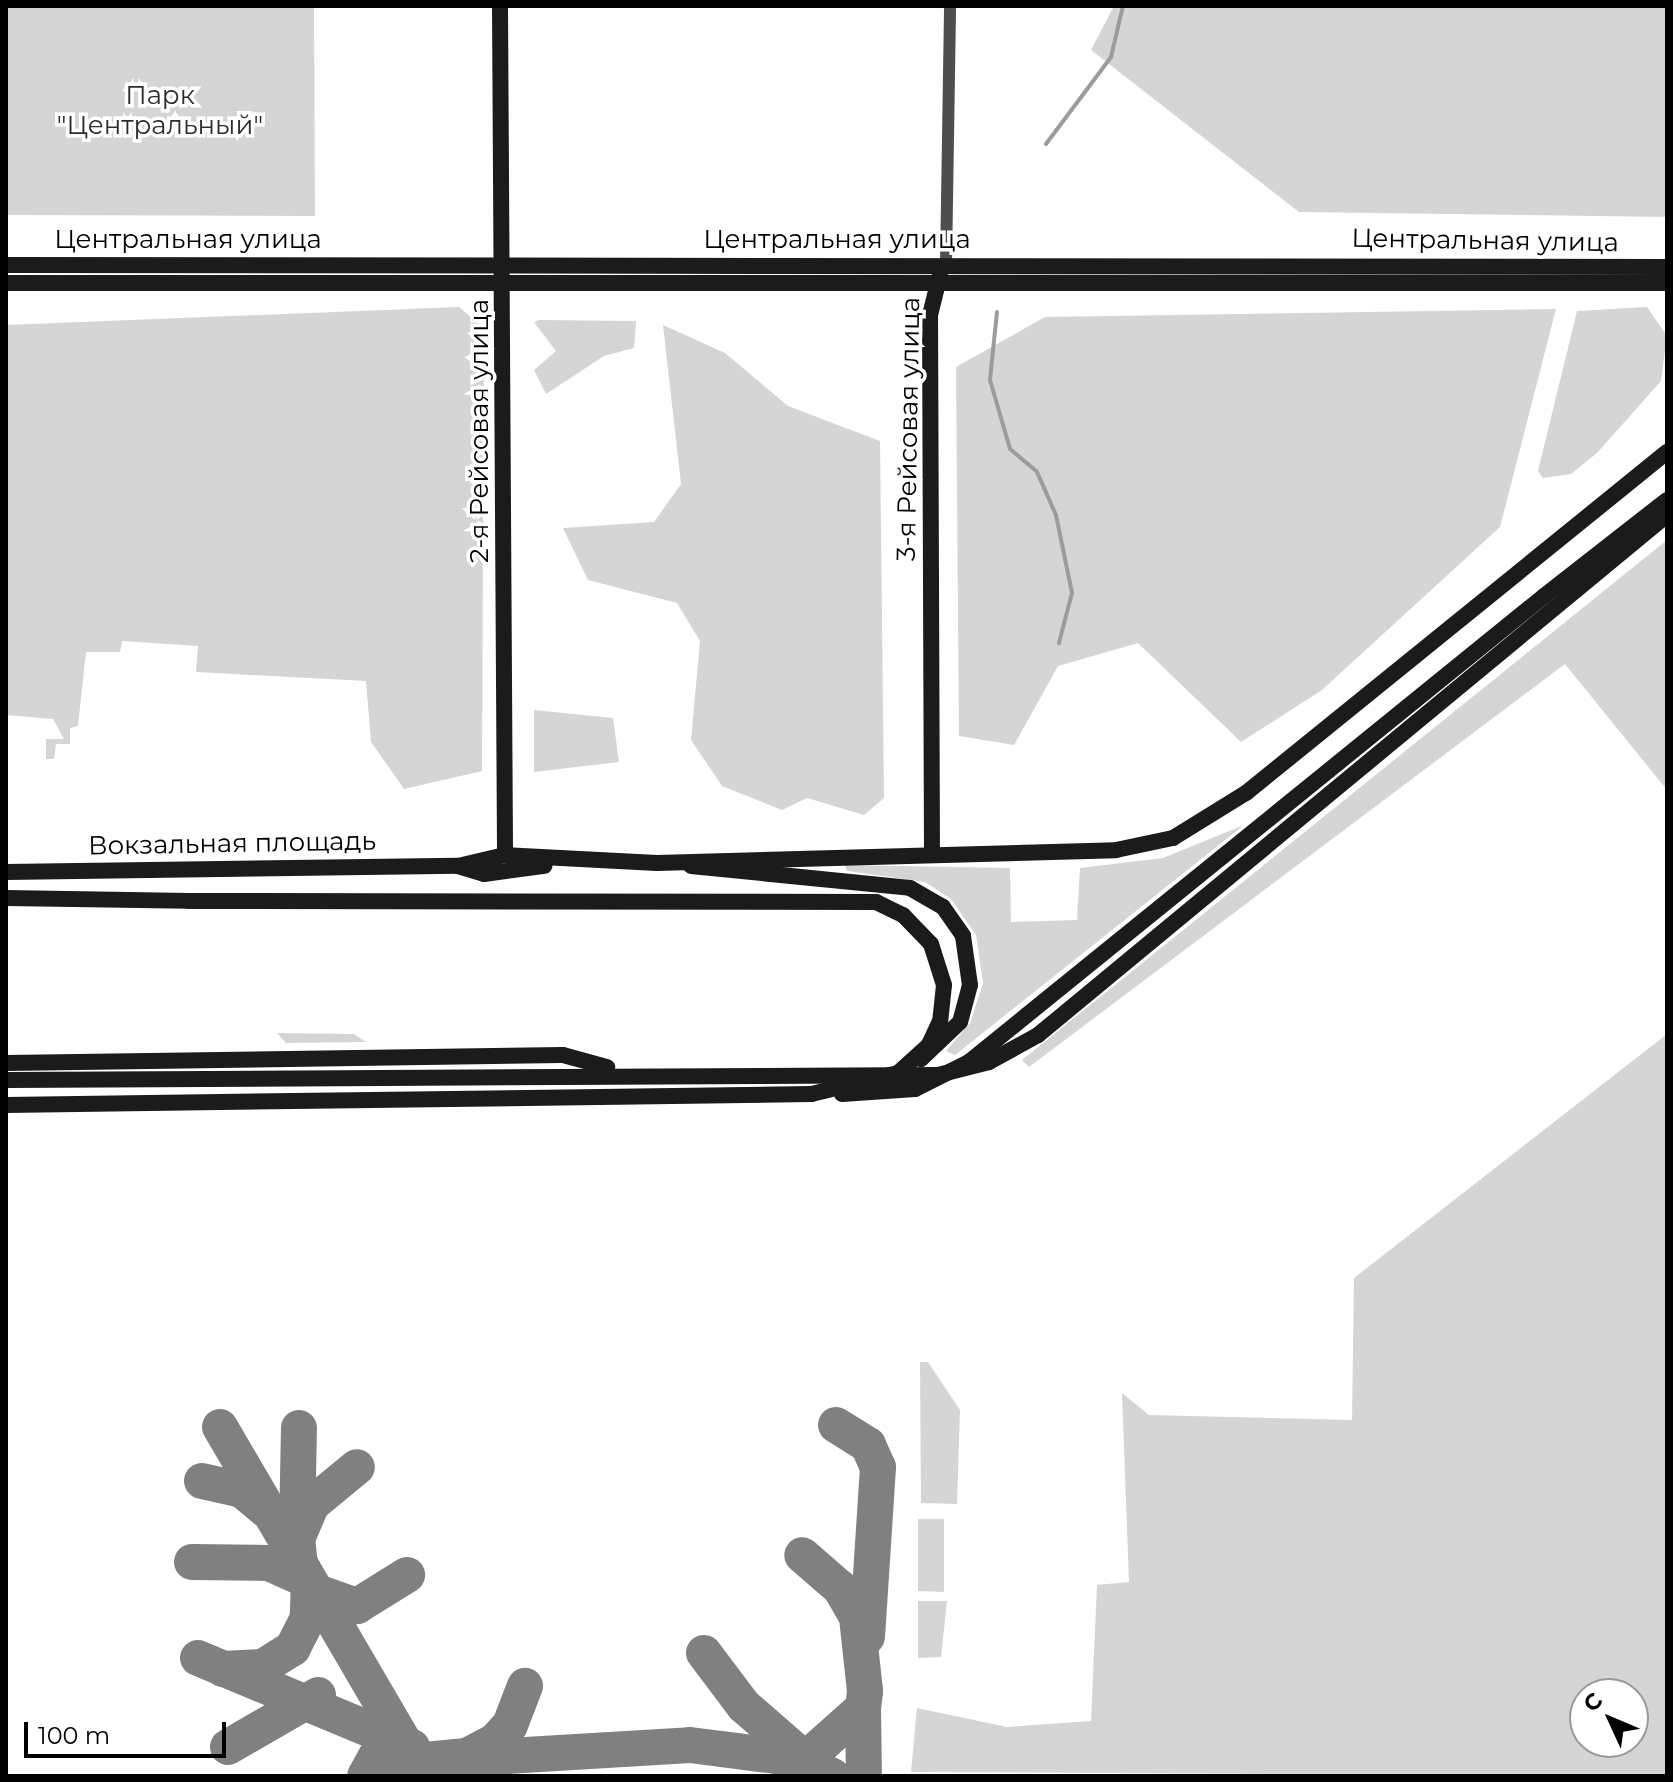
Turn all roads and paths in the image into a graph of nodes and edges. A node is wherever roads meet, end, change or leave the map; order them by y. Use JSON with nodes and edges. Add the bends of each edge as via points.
{"nodes":[{"id":1,"x":500,"y":6,"type":"edge"},
{"id":2,"x":950,"y":6,"type":"edge"},
{"id":3,"x":502,"y":264,"type":"junction"},
{"id":4,"x":6,"y":265,"type":"edge"},
{"id":5,"x":946,"y":265,"type":"junction"},
{"id":6,"x":1667,"y":267,"type":"edge"},
{"id":7,"x":6,"y":283,"type":"edge"},
{"id":8,"x":935,"y":283,"type":"junction"},
{"id":9,"x":1667,"y":283,"type":"edge"},
{"id":10,"x":503,"y":284,"type":"junction"},
{"id":11,"x":1667,"y":452,"type":"edge"},
{"id":12,"x":1667,"y":500,"type":"edge"},
{"id":13,"x":1667,"y":515,"type":"edge"},
{"id":14,"x":505,"y":855,"type":"junction"},
{"id":15,"x":932,"y":855,"type":"junction"},
{"id":16,"x":561,"y":863,"type":"junction"},
{"id":17,"x":657,"y":863,"type":"junction"},
{"id":18,"x":458,"y":866,"type":"junction"},
{"id":19,"x":6,"y":872,"type":"edge"},
{"id":20,"x":6,"y":898,"type":"edge"},
{"id":21,"x":308,"y":1059,"type":"junction"},
{"id":22,"x":6,"y":1063,"type":"edge"},
{"id":23,"x":623,"y":1072,"type":"junction"},
{"id":24,"x":891,"y":1075,"type":"junction"},
{"id":25,"x":286,"y":1078,"type":"junction"},
{"id":26,"x":6,"y":1080,"type":"edge"},
{"id":27,"x":812,"y":1094,"type":"junction"},
{"id":28,"x":6,"y":1105,"type":"edge"}],
"edges":[{"from":1,"to":3,"type":"main road","name":"2-я Рейсовая улица"},
{"from":2,"to":5,"type":"street","name":"3-я Рейсовая улица"},
{"from":3,"to":4,"type":"main road","name":"Центральная улица"},
{"from":3,"to":5,"type":"main road","name":"Центральная улица"},
{"from":3,"to":10,"type":"main road","name":"2-я Рейсовая улица"},
{"from":5,"to":6,"type":"main road","name":"Центральная улица"},
{"from":5,"to":8,"type":"main road","name":"3-я Рейсовая улица"},
{"from":7,"to":10,"type":"main road","name":"Центральная улица"},
{"from":8,"to":9,"type":"main road","name":"Центральная улица"},
{"from":8,"to":10,"type":"main road","name":"Центральная улица"},
{"from":8,"to":15,"type":"main road","name":"3-я Рейсовая улица"},
{"from":10,"to":14,"type":"main road","name":"2-я Рейсовая улица"},
{"from":11,"to":15,"type":"main road","name":"Вокзальная площадь","via":[[1201,825],[1131,849]]},
{"from":12,"to":27,"type":"main road","bridge":true,"via":[[954,1073],[894,1093]]},
{"from":13,"to":24,"type":"main road","via":[[1038,1035],[977,1066]]},
{"from":14,"to":16,"type":"main road","name":"Вокзальная площадь"},
{"from":14,"to":18,"type":"main road","name":"Вокзальная площадь"},
{"from":15,"to":17,"type":"main road","name":"Вокзальная площадь"},
{"from":16,"to":17,"type":"main road","name":"Вокзальная площадь"},
{"from":16,"to":18,"type":"main road","name":"Вокзальная площадь","via":[[484,874]]},
{"from":17,"to":24,"type":"main road","via":[[910,888],[943,907],[967,949],[964,1009],[941,1043]]},
{"from":18,"to":19,"type":"main road","name":"Вокзальная площадь"},
{"from":20,"to":27,"type":"main road","bridge":true,"via":[[876,902],[903,915],[931,944],[944,985],[940,1021],[929,1045],[898,1073]]},
{"from":21,"to":22,"type":"main road"},
{"from":21,"to":23,"type":"main road","via":[[563,1055]]},
{"from":21,"to":25,"type":"main road"},
{"from":23,"to":24,"type":"main road"},
{"from":23,"to":25,"type":"main road"},
{"from":25,"to":26,"type":"main road"},
{"from":27,"to":28,"type":"main road"}]}
